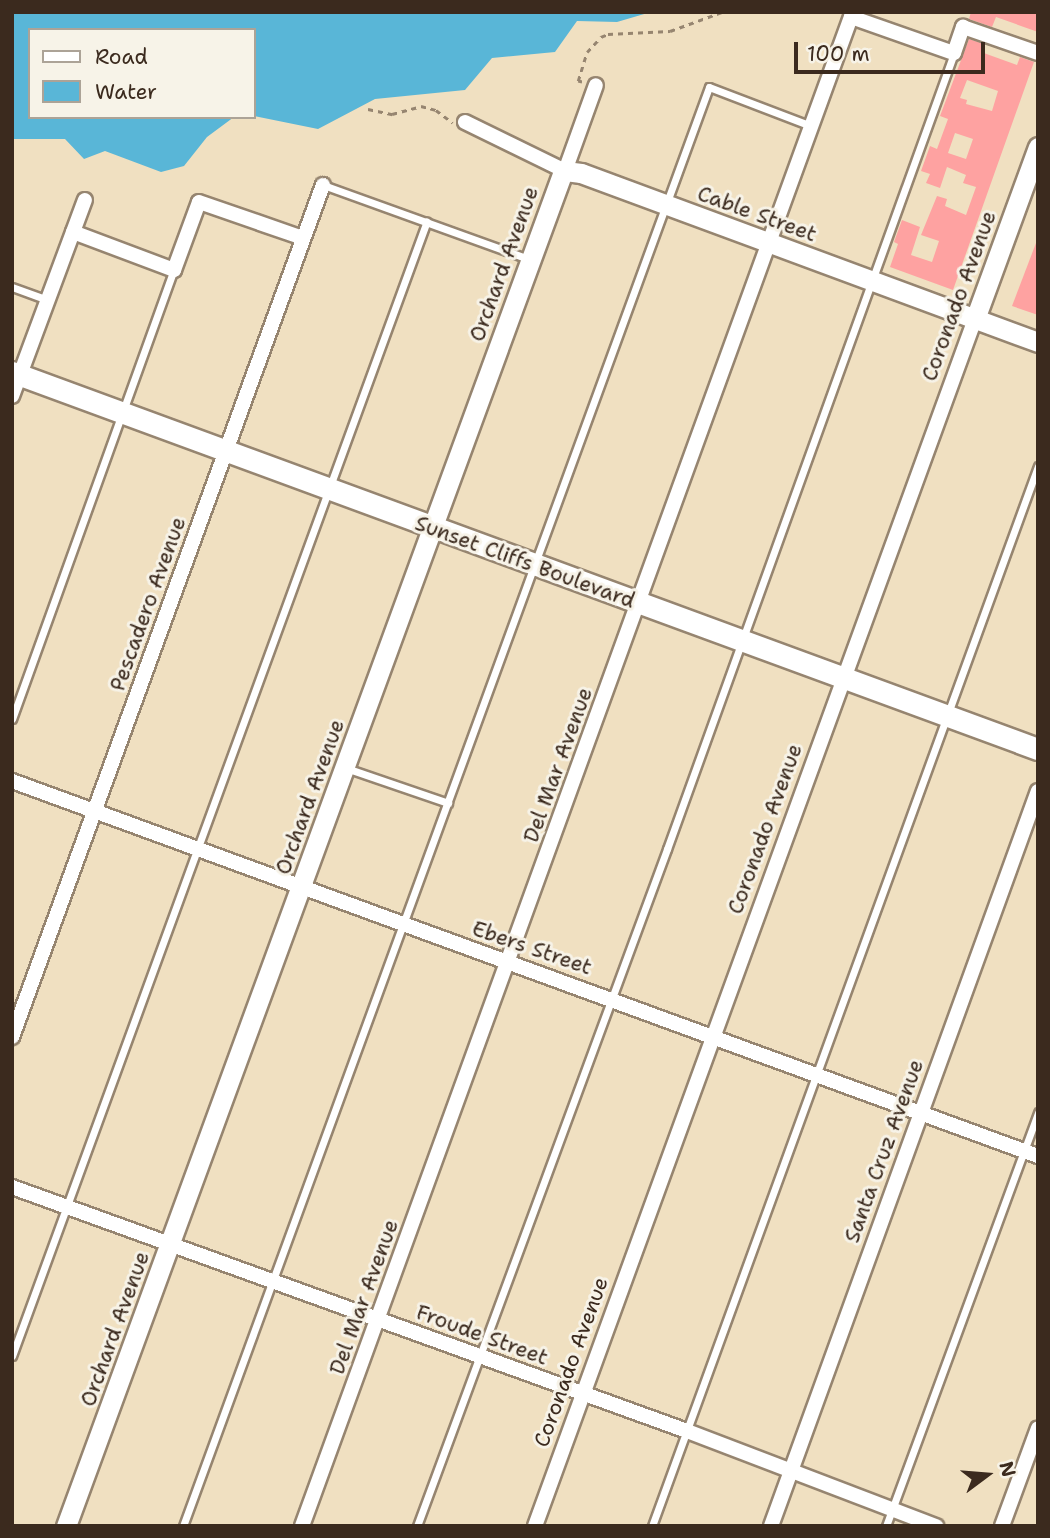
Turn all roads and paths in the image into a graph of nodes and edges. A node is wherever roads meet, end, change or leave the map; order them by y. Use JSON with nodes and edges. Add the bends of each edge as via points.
{"nodes":[{"id":1,"x":722,"y":12,"type":"edge"},
{"id":2,"x":954,"y":53,"type":"junction"},
{"id":3,"x":1038,"y":53,"type":"edge"},
{"id":4,"x":579,"y":76,"type":"dead end"},
{"id":5,"x":596,"y":85,"type":"dead end"},
{"id":6,"x":368,"y":109,"type":"dead end"},
{"id":7,"x":465,"y":122,"type":"joint"},
{"id":8,"x":813,"y":127,"type":"junction"},
{"id":9,"x":1038,"y":147,"type":"edge"},
{"id":10,"x":565,"y":171,"type":"junction"},
{"id":11,"x":323,"y":185,"type":"joint"},
{"id":12,"x":85,"y":200,"type":"dead end"},
{"id":13,"x":666,"y":206,"type":"junction"},
{"id":14,"x":427,"y":221,"type":"junction"},
{"id":15,"x":73,"y":232,"type":"junction"},
{"id":16,"x":303,"y":238,"type":"junction"},
{"id":17,"x":770,"y":242,"type":"junction"},
{"id":18,"x":530,"y":259,"type":"junction"},
{"id":19,"x":174,"y":270,"type":"junction"},
{"id":20,"x":872,"y":281,"type":"junction"},
{"id":21,"x":12,"y":288,"type":"edge"},
{"id":22,"x":47,"y":300,"type":"junction"},
{"id":23,"x":975,"y":319,"type":"junction"},
{"id":24,"x":1038,"y":342,"type":"edge"},
{"id":25,"x":16,"y":373,"type":"edge"},
{"id":26,"x":12,"y":396,"type":"edge"},
{"id":27,"x":124,"y":413,"type":"junction"},
{"id":28,"x":226,"y":452,"type":"junction"},
{"id":29,"x":1038,"y":466,"type":"edge"},
{"id":30,"x":328,"y":489,"type":"junction"},
{"id":31,"x":433,"y":528,"type":"junction"},
{"id":32,"x":536,"y":566,"type":"junction"},
{"id":33,"x":638,"y":603,"type":"junction"},
{"id":34,"x":742,"y":641,"type":"junction"},
{"id":35,"x":844,"y":679,"type":"junction"},
{"id":36,"x":948,"y":716,"type":"junction"},
{"id":37,"x":12,"y":719,"type":"edge"},
{"id":38,"x":1038,"y":749,"type":"edge"},
{"id":39,"x":345,"y":768,"type":"junction"},
{"id":40,"x":12,"y":781,"type":"edge"},
{"id":41,"x":1038,"y":791,"type":"edge"},
{"id":42,"x":448,"y":803,"type":"junction"},
{"id":43,"x":94,"y":810,"type":"junction"},
{"id":44,"x":198,"y":848,"type":"junction"},
{"id":45,"x":303,"y":885,"type":"junction"},
{"id":46,"x":405,"y":924,"type":"junction"},
{"id":47,"x":508,"y":963,"type":"junction"},
{"id":48,"x":610,"y":997,"type":"junction"},
{"id":49,"x":714,"y":1036,"type":"junction"},
{"id":50,"x":12,"y":1037,"type":"edge"},
{"id":51,"x":818,"y":1074,"type":"junction"},
{"id":52,"x":1038,"y":1112,"type":"edge"},
{"id":53,"x":919,"y":1113,"type":"junction"},
{"id":54,"x":1031,"y":1153,"type":"edge"},
{"id":55,"x":12,"y":1187,"type":"edge"},
{"id":56,"x":68,"y":1206,"type":"junction"},
{"id":57,"x":171,"y":1244,"type":"junction"},
{"id":58,"x":274,"y":1283,"type":"junction"},
{"id":59,"x":378,"y":1320,"type":"junction"},
{"id":60,"x":12,"y":1356,"type":"edge"},
{"id":61,"x":480,"y":1357,"type":"junction"},
{"id":62,"x":584,"y":1394,"type":"junction"},
{"id":63,"x":1038,"y":1428,"type":"edge"},
{"id":64,"x":687,"y":1431,"type":"junction"},
{"id":65,"x":792,"y":1472,"type":"junction"},
{"id":66,"x":891,"y":1510,"type":"junction"},
{"id":67,"x":66,"y":1526,"type":"edge"},
{"id":68,"x":183,"y":1526,"type":"edge"},
{"id":69,"x":302,"y":1526,"type":"edge"},
{"id":70,"x":417,"y":1526,"type":"edge"},
{"id":71,"x":535,"y":1526,"type":"edge"},
{"id":72,"x":652,"y":1526,"type":"edge"},
{"id":73,"x":771,"y":1526,"type":"edge"},
{"id":74,"x":886,"y":1526,"type":"edge"},
{"id":75,"x":936,"y":1526,"type":"edge"},
{"id":76,"x":1002,"y":1526,"type":"edge"}],
"edges":[{"from":1,"to":4,"type":"path","via":[[670,31],[608,34],[587,52]]},
{"from":2,"to":3,"type":"street","via":[[963,27]]},
{"from":2,"to":8,"type":"street","name":"Del Mar Avenue","via":[[851,17]]},
{"from":2,"to":20,"type":"lane"},
{"from":5,"to":10,"type":"street","name":"Orchard Avenue"},
{"from":6,"to":7,"type":"path","via":[[392,114],[421,106],[436,110],[457,126]]},
{"from":7,"to":10,"type":"street","name":"Cable Street"},
{"from":8,"to":13,"type":"lane","via":[[709,87]]},
{"from":8,"to":17,"type":"street","name":"Del Mar Avenue"},
{"from":9,"to":23,"type":"street","name":"Coronado Avenue"},
{"from":10,"to":13,"type":"street","name":"Cable Street"},
{"from":10,"to":18,"type":"street","name":"Orchard Avenue"},
{"from":11,"to":14,"type":"lane"},
{"from":11,"to":16,"type":"street","name":"Pescadero Avenue"},
{"from":12,"to":15,"type":"street"},
{"from":13,"to":17,"type":"street","name":"Cable Street"},
{"from":13,"to":32,"type":"lane"},
{"from":14,"to":18,"type":"lane"},
{"from":14,"to":30,"type":"lane"},
{"from":15,"to":19,"type":"street"},
{"from":15,"to":22,"type":"street"},
{"from":16,"to":19,"type":"street","via":[[199,202]]},
{"from":16,"to":28,"type":"street","name":"Pescadero Avenue"},
{"from":17,"to":20,"type":"street","name":"Cable Street"},
{"from":17,"to":33,"type":"street","name":"Del Mar Avenue"},
{"from":18,"to":31,"type":"street","name":"Orchard Avenue"},
{"from":19,"to":27,"type":"lane"},
{"from":20,"to":23,"type":"street","name":"Cable Street"},
{"from":20,"to":34,"type":"lane"},
{"from":21,"to":22,"type":"lane"},
{"from":22,"to":25,"type":"street"},
{"from":23,"to":24,"type":"street","name":"Cable Street"},
{"from":23,"to":35,"type":"street","name":"Coronado Avenue"},
{"from":25,"to":26,"type":"street"},
{"from":25,"to":27,"type":"main road","name":"Sunset Cliffs Boulevard"},
{"from":27,"to":28,"type":"main road","name":"Sunset Cliffs Boulevard"},
{"from":27,"to":37,"type":"lane"},
{"from":28,"to":30,"type":"main road","name":"Sunset Cliffs Boulevard"},
{"from":28,"to":43,"type":"street","name":"Pescadero Avenue"},
{"from":29,"to":36,"type":"lane"},
{"from":30,"to":31,"type":"main road","name":"Sunset Cliffs Boulevard"},
{"from":30,"to":44,"type":"lane"},
{"from":31,"to":32,"type":"main road","name":"Sunset Cliffs Boulevard"},
{"from":31,"to":39,"type":"street","name":"Orchard Avenue"},
{"from":32,"to":33,"type":"main road","name":"Sunset Cliffs Boulevard"},
{"from":32,"to":42,"type":"lane"},
{"from":33,"to":34,"type":"main road","name":"Sunset Cliffs Boulevard"},
{"from":33,"to":47,"type":"street","name":"Del Mar Avenue"},
{"from":34,"to":35,"type":"main road","name":"Sunset Cliffs Boulevard"},
{"from":34,"to":48,"type":"lane"},
{"from":35,"to":36,"type":"main road","name":"Sunset Cliffs Boulevard"},
{"from":35,"to":49,"type":"street","name":"Coronado Avenue"},
{"from":36,"to":38,"type":"main road","name":"Sunset Cliffs Boulevard"},
{"from":36,"to":51,"type":"lane"},
{"from":39,"to":42,"type":"lane"},
{"from":39,"to":45,"type":"street","name":"Orchard Avenue"},
{"from":40,"to":43,"type":"street","name":"Ebers Street"},
{"from":41,"to":53,"type":"street","name":"Santa Cruz Avenue"},
{"from":42,"to":46,"type":"lane"},
{"from":43,"to":44,"type":"street","name":"Ebers Street"},
{"from":43,"to":50,"type":"street","name":"Pescadero Avenue"},
{"from":44,"to":45,"type":"street","name":"Ebers Street"},
{"from":44,"to":56,"type":"lane"},
{"from":45,"to":46,"type":"street","name":"Ebers Street"},
{"from":45,"to":57,"type":"street","name":"Orchard Avenue"},
{"from":46,"to":47,"type":"street","name":"Ebers Street"},
{"from":46,"to":58,"type":"lane"},
{"from":47,"to":48,"type":"street","name":"Ebers Street"},
{"from":47,"to":59,"type":"street","name":"Del Mar Avenue"},
{"from":48,"to":49,"type":"street","name":"Ebers Street"},
{"from":48,"to":61,"type":"lane"},
{"from":49,"to":51,"type":"street","name":"Ebers Street"},
{"from":49,"to":62,"type":"street","name":"Coronado Avenue"},
{"from":51,"to":53,"type":"street","name":"Ebers Street"},
{"from":51,"to":64,"type":"lane"},
{"from":52,"to":54,"type":"lane"},
{"from":53,"to":54,"type":"street","name":"Ebers Street"},
{"from":53,"to":65,"type":"street","name":"Santa Cruz Avenue"},
{"from":54,"to":66,"type":"lane"},
{"from":55,"to":56,"type":"street","name":"Froude Street"},
{"from":56,"to":57,"type":"street","name":"Froude Street"},
{"from":56,"to":60,"type":"lane"},
{"from":57,"to":58,"type":"street","name":"Froude Street"},
{"from":57,"to":67,"type":"street","name":"Orchard Avenue"},
{"from":58,"to":59,"type":"street","name":"Froude Street"},
{"from":58,"to":68,"type":"lane"},
{"from":59,"to":61,"type":"street","name":"Froude Street"},
{"from":59,"to":69,"type":"street","name":"Del Mar Avenue"},
{"from":61,"to":62,"type":"street","name":"Froude Street"},
{"from":61,"to":70,"type":"lane"},
{"from":62,"to":64,"type":"street","name":"Froude Street"},
{"from":62,"to":71,"type":"street","name":"Coronado Avenue"},
{"from":63,"to":76,"type":"street"},
{"from":64,"to":65,"type":"street","name":"Froude Street"},
{"from":64,"to":72,"type":"lane"},
{"from":65,"to":66,"type":"street","name":"Froude Street"},
{"from":65,"to":73,"type":"street","name":"Santa Cruz Avenue"},
{"from":66,"to":74,"type":"lane"},
{"from":66,"to":75,"type":"street","name":"Froude Street"}]}
